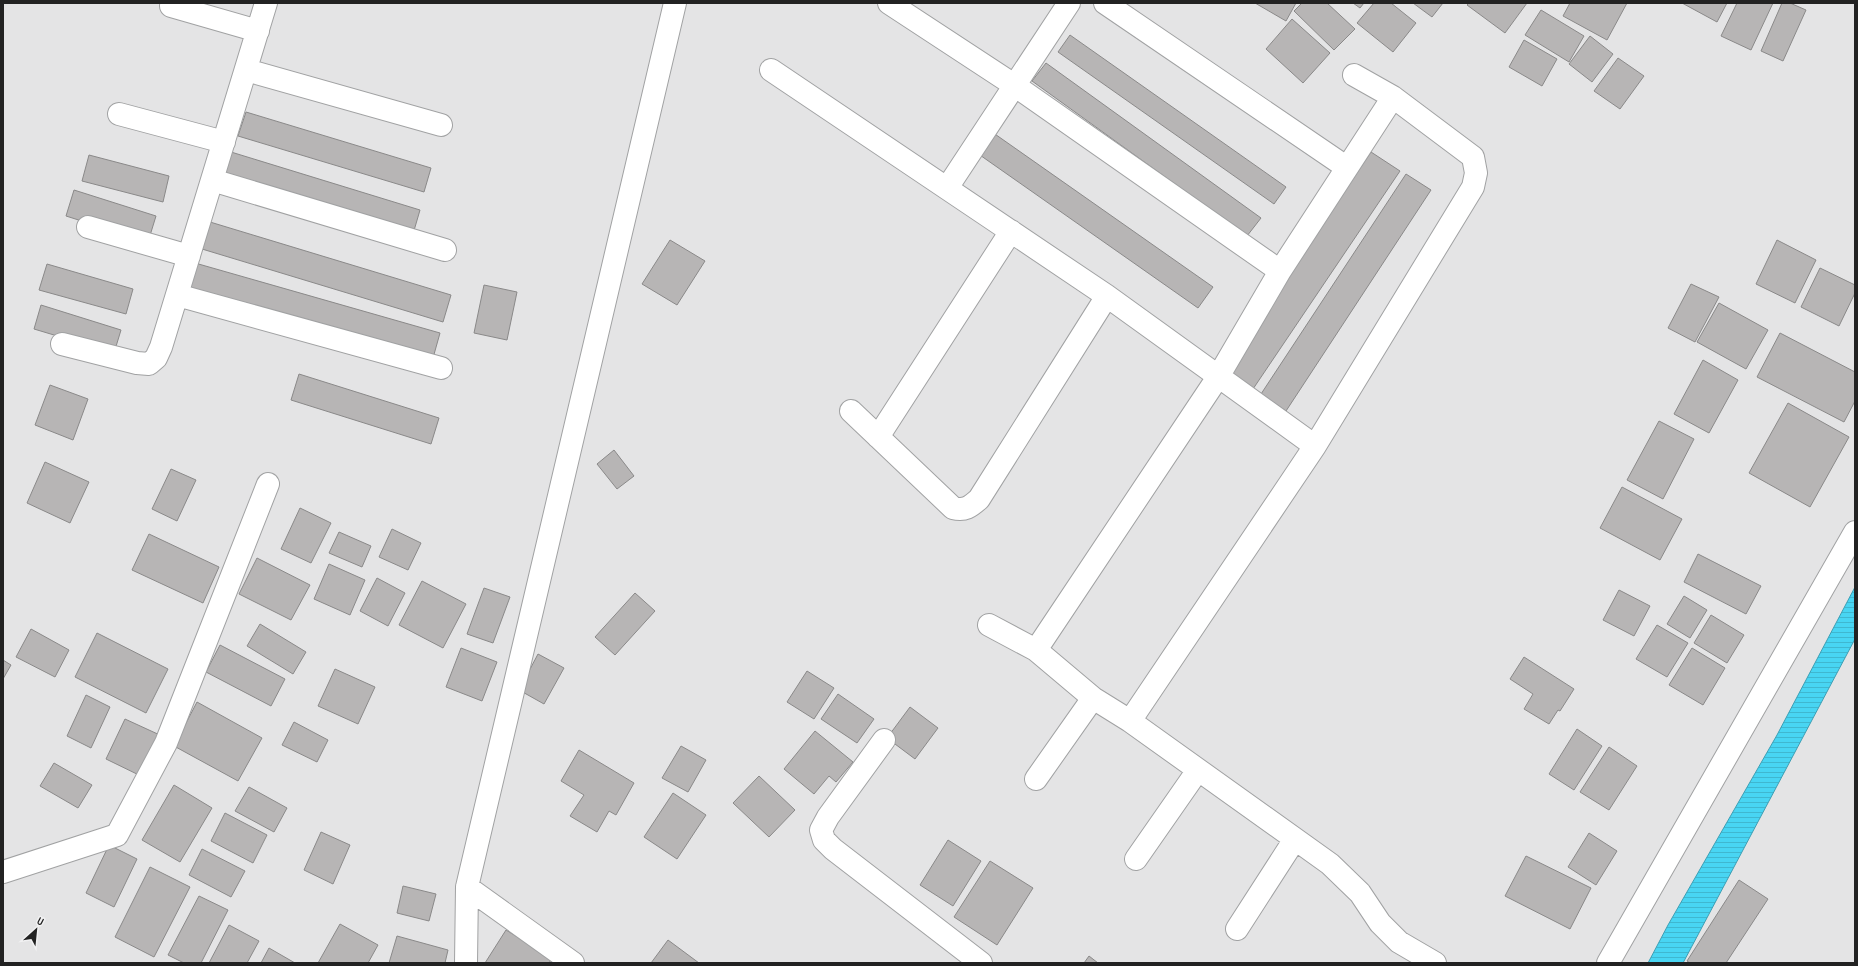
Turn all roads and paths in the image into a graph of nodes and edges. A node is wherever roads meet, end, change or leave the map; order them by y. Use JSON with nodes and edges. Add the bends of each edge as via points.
{"nodes":[{"id":1,"x":266,"y":3,"type":"edge"},
{"id":2,"x":675,"y":3,"type":"edge"},
{"id":3,"x":889,"y":3,"type":"edge"},
{"id":4,"x":1069,"y":3,"type":"edge"},
{"id":5,"x":1105,"y":3,"type":"edge"},
{"id":6,"x":171,"y":6,"type":"dead end"},
{"id":7,"x":258,"y":31,"type":"junction"},
{"id":8,"x":246,"y":70,"type":"junction"},
{"id":9,"x":771,"y":70,"type":"dead end"},
{"id":10,"x":1354,"y":75,"type":"dead end"},
{"id":11,"x":1014,"y":85,"type":"junction"},
{"id":12,"x":1393,"y":97,"type":"junction"},
{"id":13,"x":119,"y":114,"type":"dead end"},
{"id":14,"x":441,"y":125,"type":"dead end"},
{"id":15,"x":224,"y":142,"type":"junction"},
{"id":16,"x":1346,"y":167,"type":"junction"},
{"id":17,"x":212,"y":180,"type":"junction"},
{"id":18,"x":947,"y":188,"type":"junction"},
{"id":19,"x":88,"y":227,"type":"dead end"},
{"id":20,"x":1011,"y":231,"type":"junction"},
{"id":21,"x":445,"y":250,"type":"dead end"},
{"id":22,"x":189,"y":256,"type":"junction"},
{"id":23,"x":1280,"y":271,"type":"junction"},
{"id":24,"x":177,"y":295,"type":"junction"},
{"id":25,"x":1107,"y":296,"type":"junction"},
{"id":26,"x":62,"y":344,"type":"dead end"},
{"id":27,"x":441,"y":368,"type":"dead end"},
{"id":28,"x":1218,"y":377,"type":"junction"},
{"id":29,"x":851,"y":411,"type":"dead end"},
{"id":30,"x":878,"y":437,"type":"junction"},
{"id":31,"x":1315,"y":446,"type":"junction"},
{"id":32,"x":268,"y":484,"type":"dead end"},
{"id":33,"x":1855,"y":532,"type":"edge"},
{"id":34,"x":990,"y":624,"type":"dead end"},
{"id":35,"x":1036,"y":650,"type":"junction"},
{"id":36,"x":1093,"y":698,"type":"junction"},
{"id":37,"x":1130,"y":721,"type":"junction"},
{"id":38,"x":884,"y":740,"type":"dead end"},
{"id":39,"x":1198,"y":770,"type":"junction"},
{"id":40,"x":1036,"y":779,"type":"dead end"},
{"id":41,"x":1295,"y":839,"type":"junction"},
{"id":42,"x":1136,"y":859,"type":"dead end"},
{"id":43,"x":3,"y":872,"type":"edge"},
{"id":44,"x":467,"y":887,"type":"junction"},
{"id":45,"x":1237,"y":929,"type":"dead end"},
{"id":46,"x":466,"y":963,"type":"edge"},
{"id":47,"x":572,"y":963,"type":"edge"},
{"id":48,"x":981,"y":963,"type":"edge"},
{"id":49,"x":1435,"y":963,"type":"edge"},
{"id":50,"x":1608,"y":963,"type":"edge"}],
"edges":[{"from":1,"to":7,"type":"street"},
{"from":2,"to":44,"type":"street"},
{"from":3,"to":11,"type":"street"},
{"from":4,"to":11,"type":"street"},
{"from":5,"to":16,"type":"street"},
{"from":6,"to":7,"type":"street"},
{"from":7,"to":8,"type":"street"},
{"from":8,"to":14,"type":"street"},
{"from":8,"to":15,"type":"street"},
{"from":9,"to":18,"type":"street"},
{"from":10,"to":12,"type":"street"},
{"from":11,"to":18,"type":"street"},
{"from":11,"to":23,"type":"street"},
{"from":12,"to":16,"type":"street"},
{"from":12,"to":31,"type":"street","via":[[1473,157],[1476,173],[1473,187]]},
{"from":13,"to":15,"type":"street"},
{"from":15,"to":17,"type":"street"},
{"from":16,"to":23,"type":"street"},
{"from":17,"to":21,"type":"street"},
{"from":17,"to":22,"type":"street"},
{"from":18,"to":20,"type":"street"},
{"from":19,"to":22,"type":"street"},
{"from":20,"to":25,"type":"street"},
{"from":20,"to":30,"type":"street"},
{"from":22,"to":24,"type":"street"},
{"from":23,"to":28,"type":"street"},
{"from":24,"to":26,"type":"street","via":[[161,347],[156,358],[148,364]]},
{"from":24,"to":27,"type":"street"},
{"from":25,"to":28,"type":"street"},
{"from":25,"to":30,"type":"street","via":[[979,499],[970,507],[962,510],[953,508]]},
{"from":28,"to":31,"type":"street"},
{"from":28,"to":35,"type":"street"},
{"from":29,"to":30,"type":"street"},
{"from":31,"to":37,"type":"street"},
{"from":32,"to":43,"type":"street","via":[[166,743],[117,835]]},
{"from":33,"to":50,"type":"street"},
{"from":34,"to":35,"type":"street"},
{"from":35,"to":36,"type":"street"},
{"from":36,"to":37,"type":"street"},
{"from":36,"to":40,"type":"street"},
{"from":37,"to":39,"type":"street"},
{"from":38,"to":48,"type":"street","via":[[828,817],[821,830],[824,840]]},
{"from":39,"to":41,"type":"street"},
{"from":39,"to":42,"type":"street"},
{"from":41,"to":45,"type":"street"},
{"from":41,"to":49,"type":"street","via":[[1330,864],[1360,893],[1380,923],[1399,942]]},
{"from":44,"to":46,"type":"street"},
{"from":44,"to":47,"type":"street"}]}
